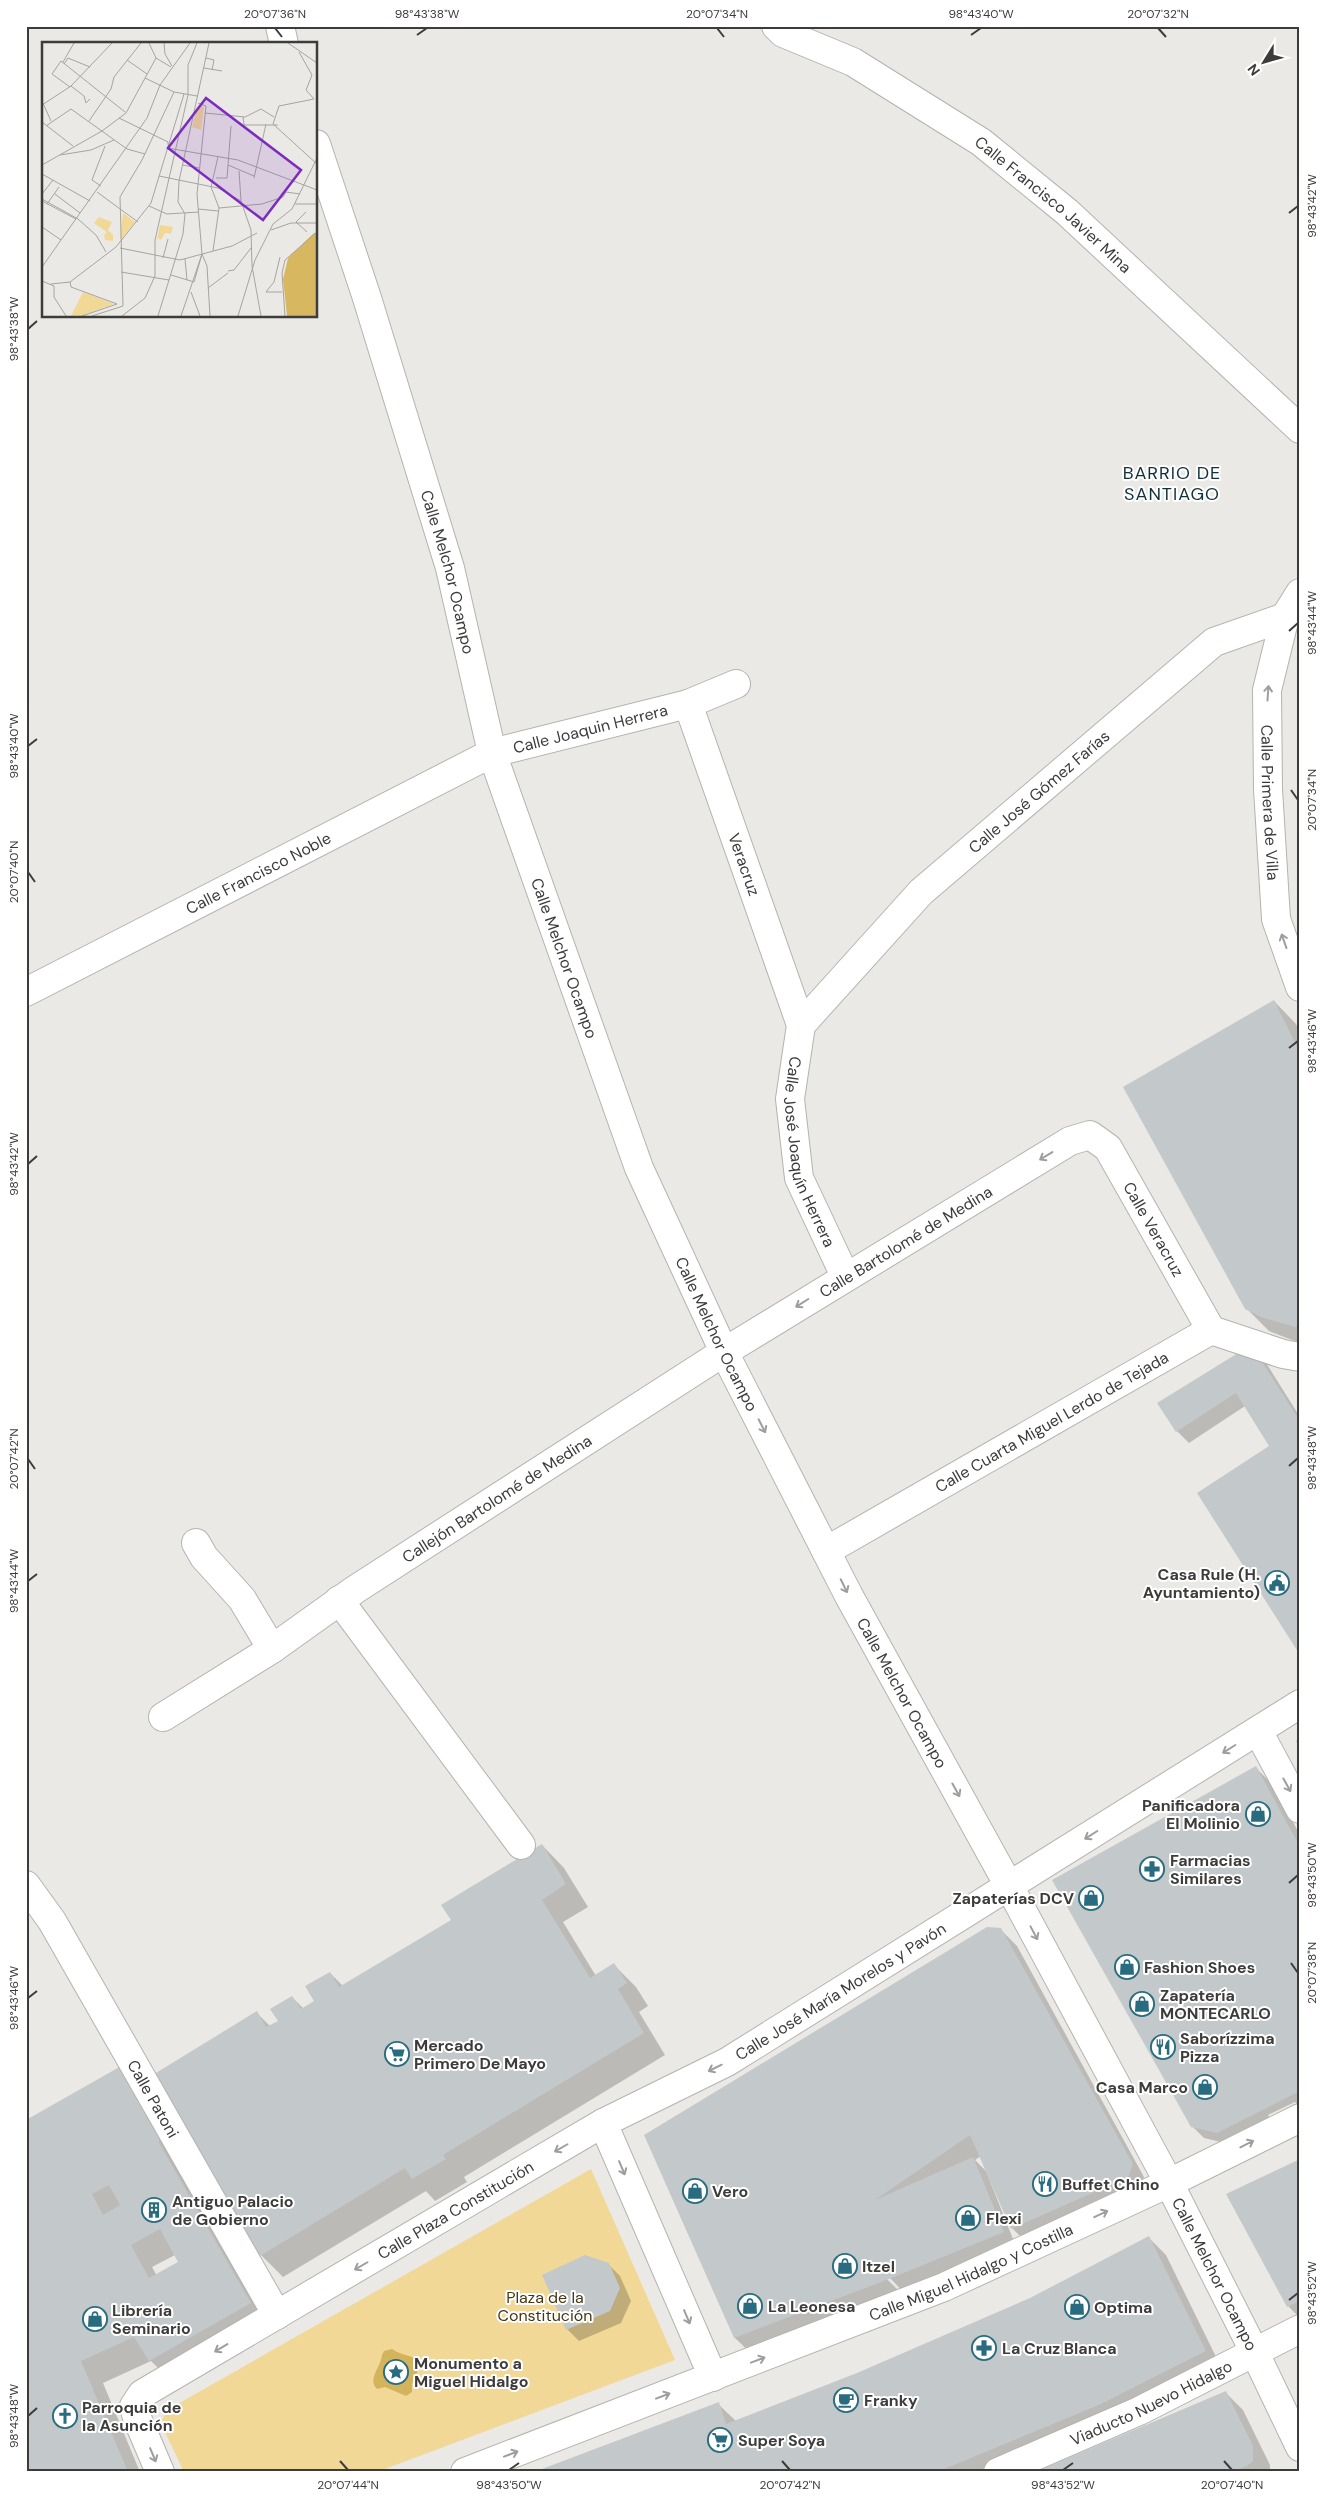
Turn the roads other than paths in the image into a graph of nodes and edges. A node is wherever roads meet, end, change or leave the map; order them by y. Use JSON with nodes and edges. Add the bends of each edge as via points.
{"nodes":[{"id":1,"x":280,"y":26,"type":"edge"},
{"id":2,"x":776,"y":26,"type":"edge"},
{"id":3,"x":284,"y":42,"type":"edge"},
{"id":4,"x":318,"y":150,"type":"edge"},
{"id":5,"x":1300,"y":429,"type":"edge"},
{"id":6,"x":1300,"y":593,"type":"edge"},
{"id":7,"x":1285,"y":617,"type":"junction"},
{"id":8,"x":736,"y":684,"type":"dead end"},
{"id":9,"x":688,"y":704,"type":"junction"},
{"id":10,"x":492,"y":753,"type":"junction"},
{"id":11,"x":1300,"y":988,"type":"edge"},
{"id":12,"x":26,"y":992,"type":"edge"},
{"id":13,"x":801,"y":1025,"type":"junction"},
{"id":14,"x":1090,"y":1135,"type":"joint"},
{"id":15,"x":845,"y":1276,"type":"junction"},
{"id":16,"x":1211,"y":1330,"type":"junction"},
{"id":17,"x":724,"y":1352,"type":"junction"},
{"id":18,"x":1294,"y":1352,"type":"edge"},
{"id":19,"x":196,"y":1543,"type":"dead end"},
{"id":20,"x":826,"y":1551,"type":"junction"},
{"id":21,"x":339,"y":1600,"type":"junction"},
{"id":22,"x":272,"y":1649,"type":"junction"},
{"id":23,"x":1300,"y":1704,"type":"edge"},
{"id":24,"x":163,"y":1717,"type":"dead end"},
{"id":25,"x":1258,"y":1732,"type":"junction"},
{"id":26,"x":1300,"y":1809,"type":"edge"},
{"id":27,"x":521,"y":1845,"type":"dead end"},
{"id":28,"x":26,"y":1885,"type":"edge"},
{"id":29,"x":1009,"y":1886,"type":"junction"},
{"id":30,"x":1300,"y":2118,"type":"edge"},
{"id":31,"x":603,"y":2123,"type":"junction"},
{"id":32,"x":1169,"y":2183,"type":"junction"},
{"id":33,"x":277,"y":2315,"type":"junction"},
{"id":34,"x":1300,"y":2329,"type":"edge"},
{"id":35,"x":1254,"y":2351,"type":"junction"},
{"id":36,"x":713,"y":2377,"type":"junction"},
{"id":37,"x":1300,"y":2447,"type":"edge"},
{"id":38,"x":160,"y":2472,"type":"edge"},
{"id":39,"x":465,"y":2472,"type":"edge"},
{"id":40,"x":998,"y":2472,"type":"edge"}],
"edges":[{"from":1,"to":3,"type":"street"},
{"from":2,"to":5,"type":"street","name":"Calle Francisco Javier Mina","via":[[783,33],[853,62],[981,142],[1067,212]]},
{"from":4,"to":10,"type":"street","name":"Calle Melchor Ocampo","via":[[450,568]]},
{"from":6,"to":7,"type":"street"},
{"from":11,"to":7,"type":"street","name":"Calle Primera de Villa","one_way":true,"via":[[1276,919],[1268,789],[1267,690]]},
{"from":7,"to":13,"type":"street","name":"Calle José Gómez Farías","via":[[1214,642],[921,892]]},
{"from":8,"to":9,"type":"street","name":"Calle Joaquin Herrera"},
{"from":9,"to":10,"type":"street","name":"Calle Joaquin Herrera"},
{"from":9,"to":13,"type":"street","name":"Veracruz"},
{"from":10,"to":12,"type":"street","name":"Calle Francisco Noble"},
{"from":10,"to":17,"type":"street","name":"Calle Melchor Ocampo","via":[[639,1168]]},
{"from":13,"to":15,"type":"street","name":"Calle José Joaquín Herrera","via":[[790,1099],[799,1178]]},
{"from":14,"to":15,"type":"street","name":"Calle Bartolomé de Medina","one_way":true,"via":[[1070,1141]]},
{"from":14,"to":16,"type":"street","name":"Calle Veracruz","via":[[1108,1148]]},
{"from":15,"to":17,"type":"street","name":"Calle Bartolomé de Medina","one_way":true},
{"from":16,"to":18,"type":"street"},
{"from":16,"to":20,"type":"street","name":"Calle Cuarta Miguel Lerdo de Tejada"},
{"from":17,"to":20,"type":"street","name":"Calle Melchor Ocampo","one_way":true},
{"from":17,"to":21,"type":"street","name":"Callejón Bartolomé de Medina"},
{"from":19,"to":22,"type":"street","via":[[204,1557],[242,1599]]},
{"from":20,"to":29,"type":"street","name":"Calle Melchor Ocampo","one_way":true},
{"from":21,"to":22,"type":"street","name":"Callejón Bartolomé de Medina"},
{"from":21,"to":27,"type":"street"},
{"from":22,"to":24,"type":"street","name":"Callejón Bartolomé de Medina"},
{"from":23,"to":25,"type":"street","name":"Calle José María Morelos y Pavón"},
{"from":25,"to":26,"type":"street","one_way":true},
{"from":25,"to":29,"type":"street","name":"Calle José María Morelos y Pavón","one_way":true},
{"from":28,"to":33,"type":"street","name":"Calle Patoni","via":[[52,1921]]},
{"from":29,"to":31,"type":"street","name":"Calle José María Morelos y Pavón","one_way":true,"via":[[727,2062]]},
{"from":29,"to":32,"type":"street","name":"Calle Melchor Ocampo","one_way":true},
{"from":32,"to":30,"type":"street","name":"Calle Miguel Hidalgo y Costilla","one_way":true},
{"from":31,"to":33,"type":"street","name":"Calle Plaza Constitución","one_way":true},
{"from":31,"to":36,"type":"street","one_way":true},
{"from":32,"to":35,"type":"street","name":"Calle Melchor Ocampo"},
{"from":36,"to":32,"type":"street","name":"Calle Miguel Hidalgo y Costilla","one_way":true,"via":[[944,2287]]},
{"from":33,"to":38,"type":"street","name":"Calle Plaza Constitución","one_way":true,"via":[[142,2394],[134,2406]]},
{"from":34,"to":35,"type":"street","name":"Viaducto Nuevo Hidalgo"},
{"from":35,"to":37,"type":"street","name":"Calle Melchor Ocampo"},
{"from":35,"to":40,"type":"street","name":"Viaducto Nuevo Hidalgo","via":[[1139,2411]]},
{"from":39,"to":36,"type":"street","name":"Calle Miguel Hidalgo y Costilla","one_way":true}]}
